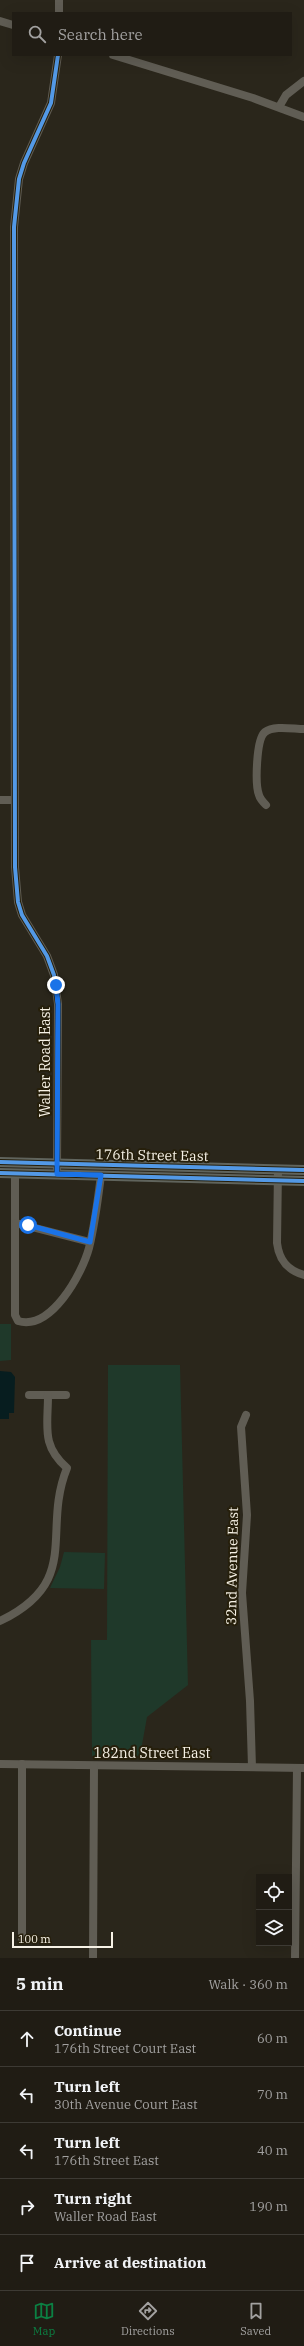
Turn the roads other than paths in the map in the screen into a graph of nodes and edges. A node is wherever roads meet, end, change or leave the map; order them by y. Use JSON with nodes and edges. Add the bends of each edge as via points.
{"nodes":[{"id":1,"x":59,"y":0,"type":"edge"},
{"id":2,"x":59,"y":12,"type":"edge"},
{"id":3,"x":0,"y":21,"type":"edge"},
{"id":4,"x":12,"y":25,"type":"edge"},
{"id":5,"x":58,"y":56,"type":"edge"},
{"id":6,"x":116,"y":56,"type":"edge"},
{"id":7,"x":304,"y":81,"type":"edge"},
{"id":8,"x":279,"y":107,"type":"junction"},
{"id":9,"x":304,"y":117,"type":"edge"},
{"id":10,"x":304,"y":729,"type":"edge"},
{"id":11,"x":0,"y":800,"type":"edge"},
{"id":12,"x":14,"y":800,"type":"junction"},
{"id":13,"x":266,"y":805,"type":"dead end"},
{"id":14,"x":0,"y":1162,"type":"edge"},
{"id":15,"x":57,"y":1163,"type":"junction"},
{"id":16,"x":278,"y":1169,"type":"junction"},
{"id":17,"x":304,"y":1170,"type":"edge"},
{"id":18,"x":0,"y":1173,"type":"edge"},
{"id":19,"x":15,"y":1173,"type":"junction"},
{"id":20,"x":57,"y":1174,"type":"junction"},
{"id":21,"x":101,"y":1175,"type":"junction"},
{"id":22,"x":278,"y":1180,"type":"junction"},
{"id":23,"x":304,"y":1181,"type":"edge"},
{"id":24,"x":16,"y":1223,"type":"junction"},
{"id":25,"x":90,"y":1242,"type":"junction"},
{"id":26,"x":304,"y":1275,"type":"edge"},
{"id":27,"x":29,"y":1395,"type":"dead end"},
{"id":28,"x":48,"y":1395,"type":"junction"},
{"id":29,"x":66,"y":1395,"type":"dead end"},
{"id":30,"x":246,"y":1415,"type":"dead end"},
{"id":31,"x":0,"y":1622,"type":"edge"},
{"id":32,"x":0,"y":1764,"type":"edge"},
{"id":33,"x":22,"y":1764,"type":"junction"},
{"id":34,"x":94,"y":1766,"type":"junction"},
{"id":35,"x":252,"y":1767,"type":"junction"},
{"id":36,"x":300,"y":1768,"type":"edge"},
{"id":37,"x":22,"y":1938,"type":"dead end"},
{"id":38,"x":93,"y":1958,"type":"edge"},
{"id":39,"x":295,"y":1958,"type":"edge"}],
"edges":[{"from":1,"to":2,"type":"street"},
{"from":3,"to":4,"type":"street"},
{"from":5,"to":12,"type":"street","name":"Waller Road East","via":[[52,103],[24,163],[15,205]]},
{"from":6,"to":8,"type":"street"},
{"from":7,"to":8,"type":"street","via":[[286,95]]},
{"from":8,"to":9,"type":"street"},
{"from":10,"to":13,"type":"street","via":[[270,730],[261,736],[258,748],[258,788],[260,799]]},
{"from":11,"to":12,"type":"street"},
{"from":12,"to":15,"type":"street","name":"Waller Road East","via":[[18,902],[30,930],[47,956],[58,997]]},
{"from":14,"to":15,"type":"main road","name":"176th Street East"},
{"from":15,"to":16,"type":"main road","name":"176th Street East"},
{"from":15,"to":20,"type":"street","name":"Waller Road East"},
{"from":16,"to":17,"type":"main road","name":"176th Street East"},
{"from":16,"to":22,"type":"street"},
{"from":18,"to":19,"type":"main road","name":"176th Street East"},
{"from":19,"to":20,"type":"main road","name":"176th Street East"},
{"from":19,"to":24,"type":"street"},
{"from":20,"to":21,"type":"main road","name":"176th Street East"},
{"from":21,"to":22,"type":"main road","name":"176th Street East"},
{"from":21,"to":25,"type":"street"},
{"from":22,"to":23,"type":"main road","name":"176th Street East"},
{"from":22,"to":26,"type":"street","via":[[277,1243],[281,1259],[289,1268]]},
{"from":24,"to":25,"type":"street"},
{"from":24,"to":25,"type":"street","via":[[15,1316],[18,1321],[33,1322],[57,1306],[80,1269]]},
{"from":27,"to":28,"type":"street"},
{"from":28,"to":29,"type":"street"},
{"from":28,"to":31,"type":"street","via":[[49,1443],[52,1453],[67,1468],[60,1489],[56,1552],[48,1578],[37,1595],[22,1610]]},
{"from":30,"to":35,"type":"street","name":"32nd Avenue East","via":[[240,1427],[246,1515],[242,1593]]},
{"from":32,"to":33,"type":"street","name":"182nd Street East"},
{"from":33,"to":34,"type":"street","name":"182nd Street East"},
{"from":33,"to":37,"type":"street"},
{"from":34,"to":35,"type":"street","name":"182nd Street East"},
{"from":34,"to":38,"type":"street"},
{"from":35,"to":36,"type":"street","name":"182nd Street East"},
{"from":36,"to":39,"type":"street"}]}
